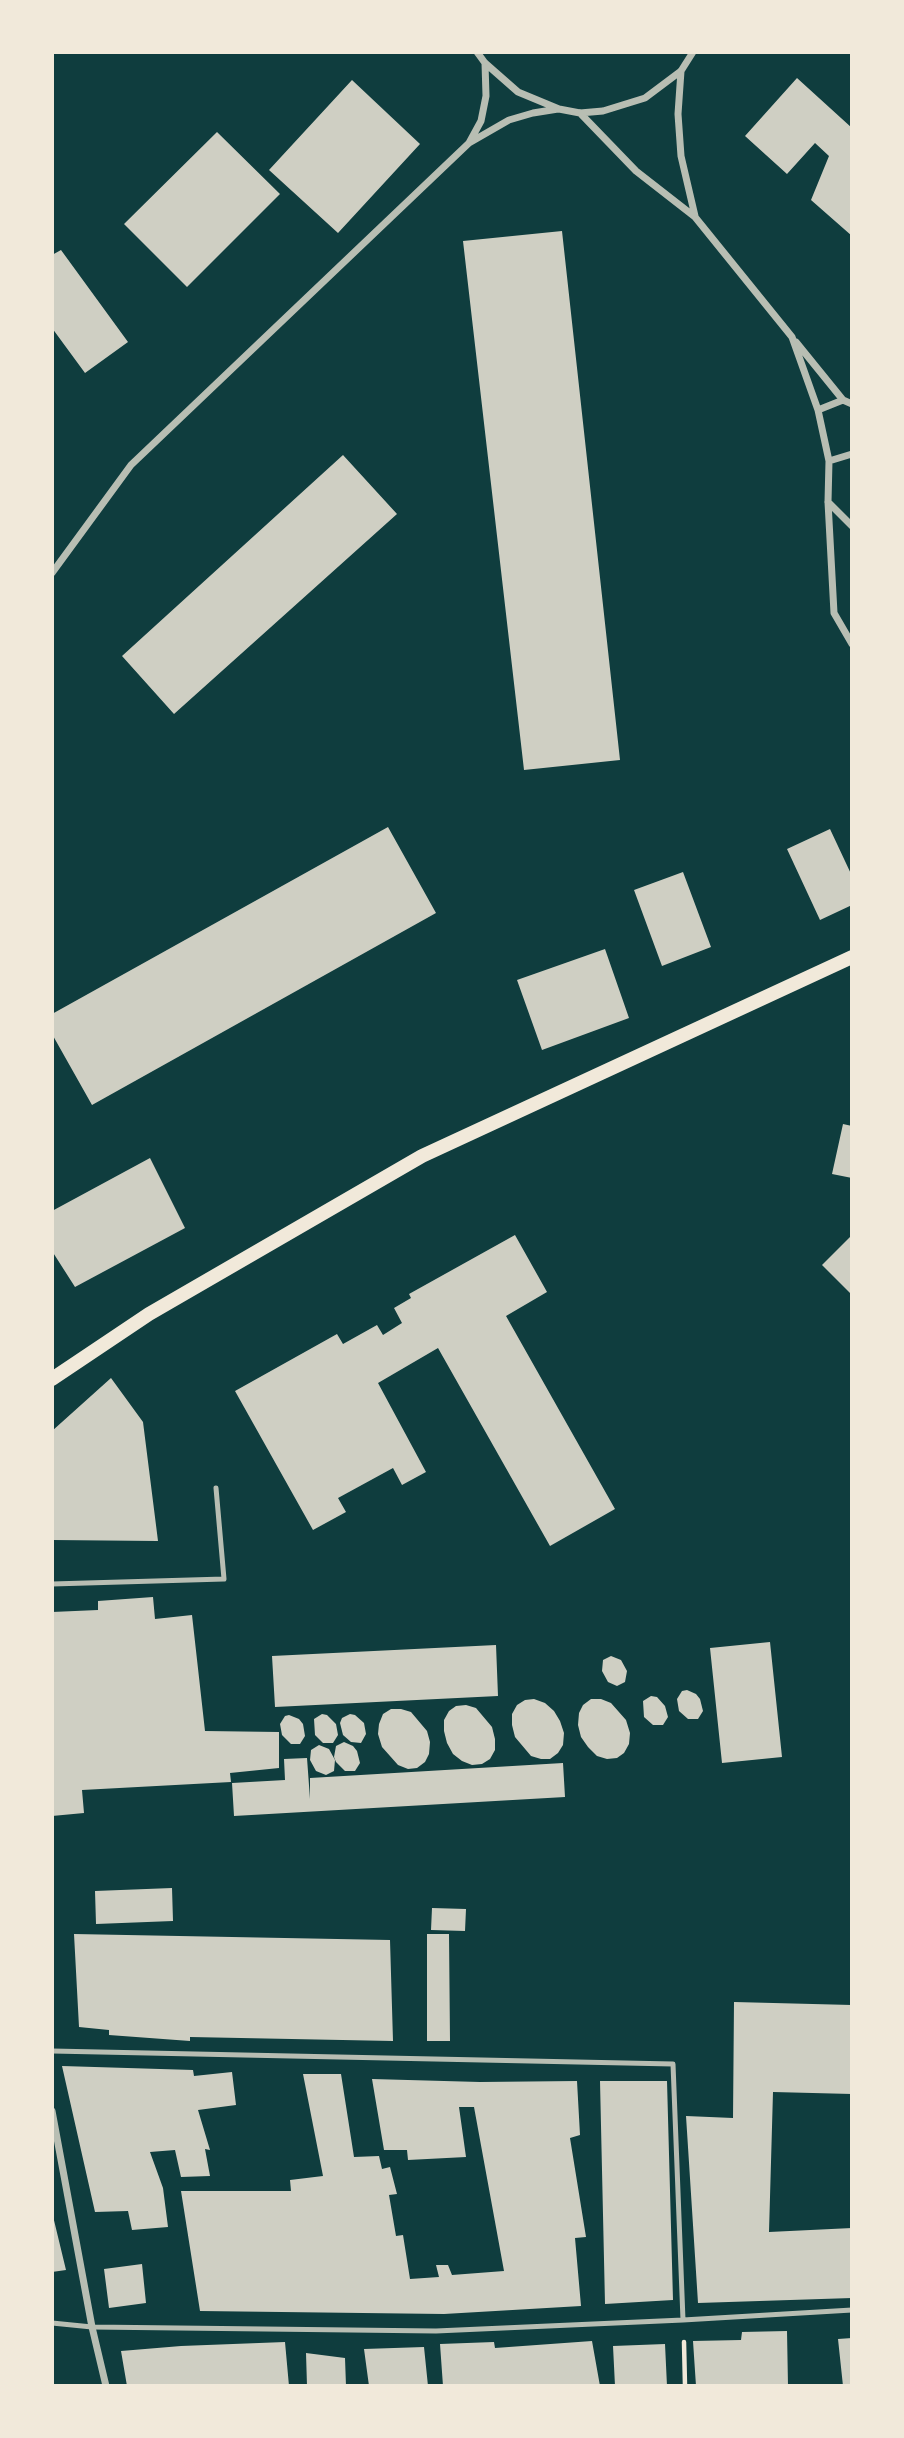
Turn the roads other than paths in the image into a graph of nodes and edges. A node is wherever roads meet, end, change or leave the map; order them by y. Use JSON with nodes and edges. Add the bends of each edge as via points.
{"nodes":[{"id":1,"x":477,"y":52,"type":"edge"},
{"id":2,"x":693,"y":52,"type":"edge"},
{"id":3,"x":485,"y":63,"type":"junction"},
{"id":4,"x":681,"y":71,"type":"junction"},
{"id":5,"x":559,"y":108,"type":"junction"},
{"id":6,"x":580,"y":113,"type":"junction"},
{"id":7,"x":469,"y":143,"type":"junction"},
{"id":8,"x":695,"y":217,"type":"junction"},
{"id":9,"x":792,"y":337,"type":"junction"},
{"id":10,"x":843,"y":400,"type":"junction"},
{"id":11,"x":852,"y":404,"type":"edge"},
{"id":12,"x":818,"y":410,"type":"junction"},
{"id":13,"x":852,"y":454,"type":"edge"},
{"id":14,"x":829,"y":461,"type":"junction"},
{"id":15,"x":828,"y":502,"type":"junction"},
{"id":16,"x":852,"y":526,"type":"edge"},
{"id":17,"x":52,"y":573,"type":"edge"},
{"id":18,"x":852,"y":644,"type":"edge"},
{"id":19,"x":852,"y":957,"type":"edge"},
{"id":20,"x":52,"y":1379,"type":"edge"},
{"id":21,"x":216,"y":1488,"type":"dead end"},
{"id":22,"x":52,"y":1584,"type":"edge"},
{"id":23,"x":52,"y":2050,"type":"edge"},
{"id":24,"x":52,"y":2111,"type":"edge"},
{"id":25,"x":852,"y":2310,"type":"edge"},
{"id":26,"x":683,"y":2320,"type":"junction"},
{"id":27,"x":52,"y":2323,"type":"edge"},
{"id":28,"x":92,"y":2327,"type":"junction"},
{"id":29,"x":106,"y":2385,"type":"edge"}],
"edges":[{"from":1,"to":3,"type":"street"},
{"from":2,"to":4,"type":"street"},
{"from":3,"to":5,"type":"street","via":[[518,92]]},
{"from":3,"to":7,"type":"street","via":[[486,96],[481,121]]},
{"from":4,"to":6,"type":"street","via":[[645,98]]},
{"from":4,"to":8,"type":"street","via":[[681,156]]},
{"from":5,"to":6,"type":"street"},
{"from":5,"to":7,"type":"street","via":[[509,120]]},
{"from":6,"to":8,"type":"street","via":[[636,171]]},
{"from":7,"to":17,"type":"street","via":[[131,465]]},
{"from":8,"to":9,"type":"street"},
{"from":9,"to":10,"type":"street"},
{"from":9,"to":12,"type":"street"},
{"from":10,"to":11,"type":"street"},
{"from":10,"to":12,"type":"street"},
{"from":12,"to":14,"type":"street"},
{"from":13,"to":14,"type":"street"},
{"from":14,"to":15,"type":"street"},
{"from":15,"to":16,"type":"street"},
{"from":15,"to":18,"type":"street","via":[[834,612]]},
{"from":19,"to":20,"type":"main road","via":[[422,1156],[149,1314]]},
{"from":21,"to":22,"type":"lane","via":[[224,1579]]},
{"from":23,"to":26,"type":"lane","via":[[673,2064]]},
{"from":24,"to":28,"type":"street"},
{"from":25,"to":26,"type":"lane"},
{"from":26,"to":28,"type":"lane","via":[[436,2331]]},
{"from":27,"to":28,"type":"lane"},
{"from":28,"to":29,"type":"street"}]}
